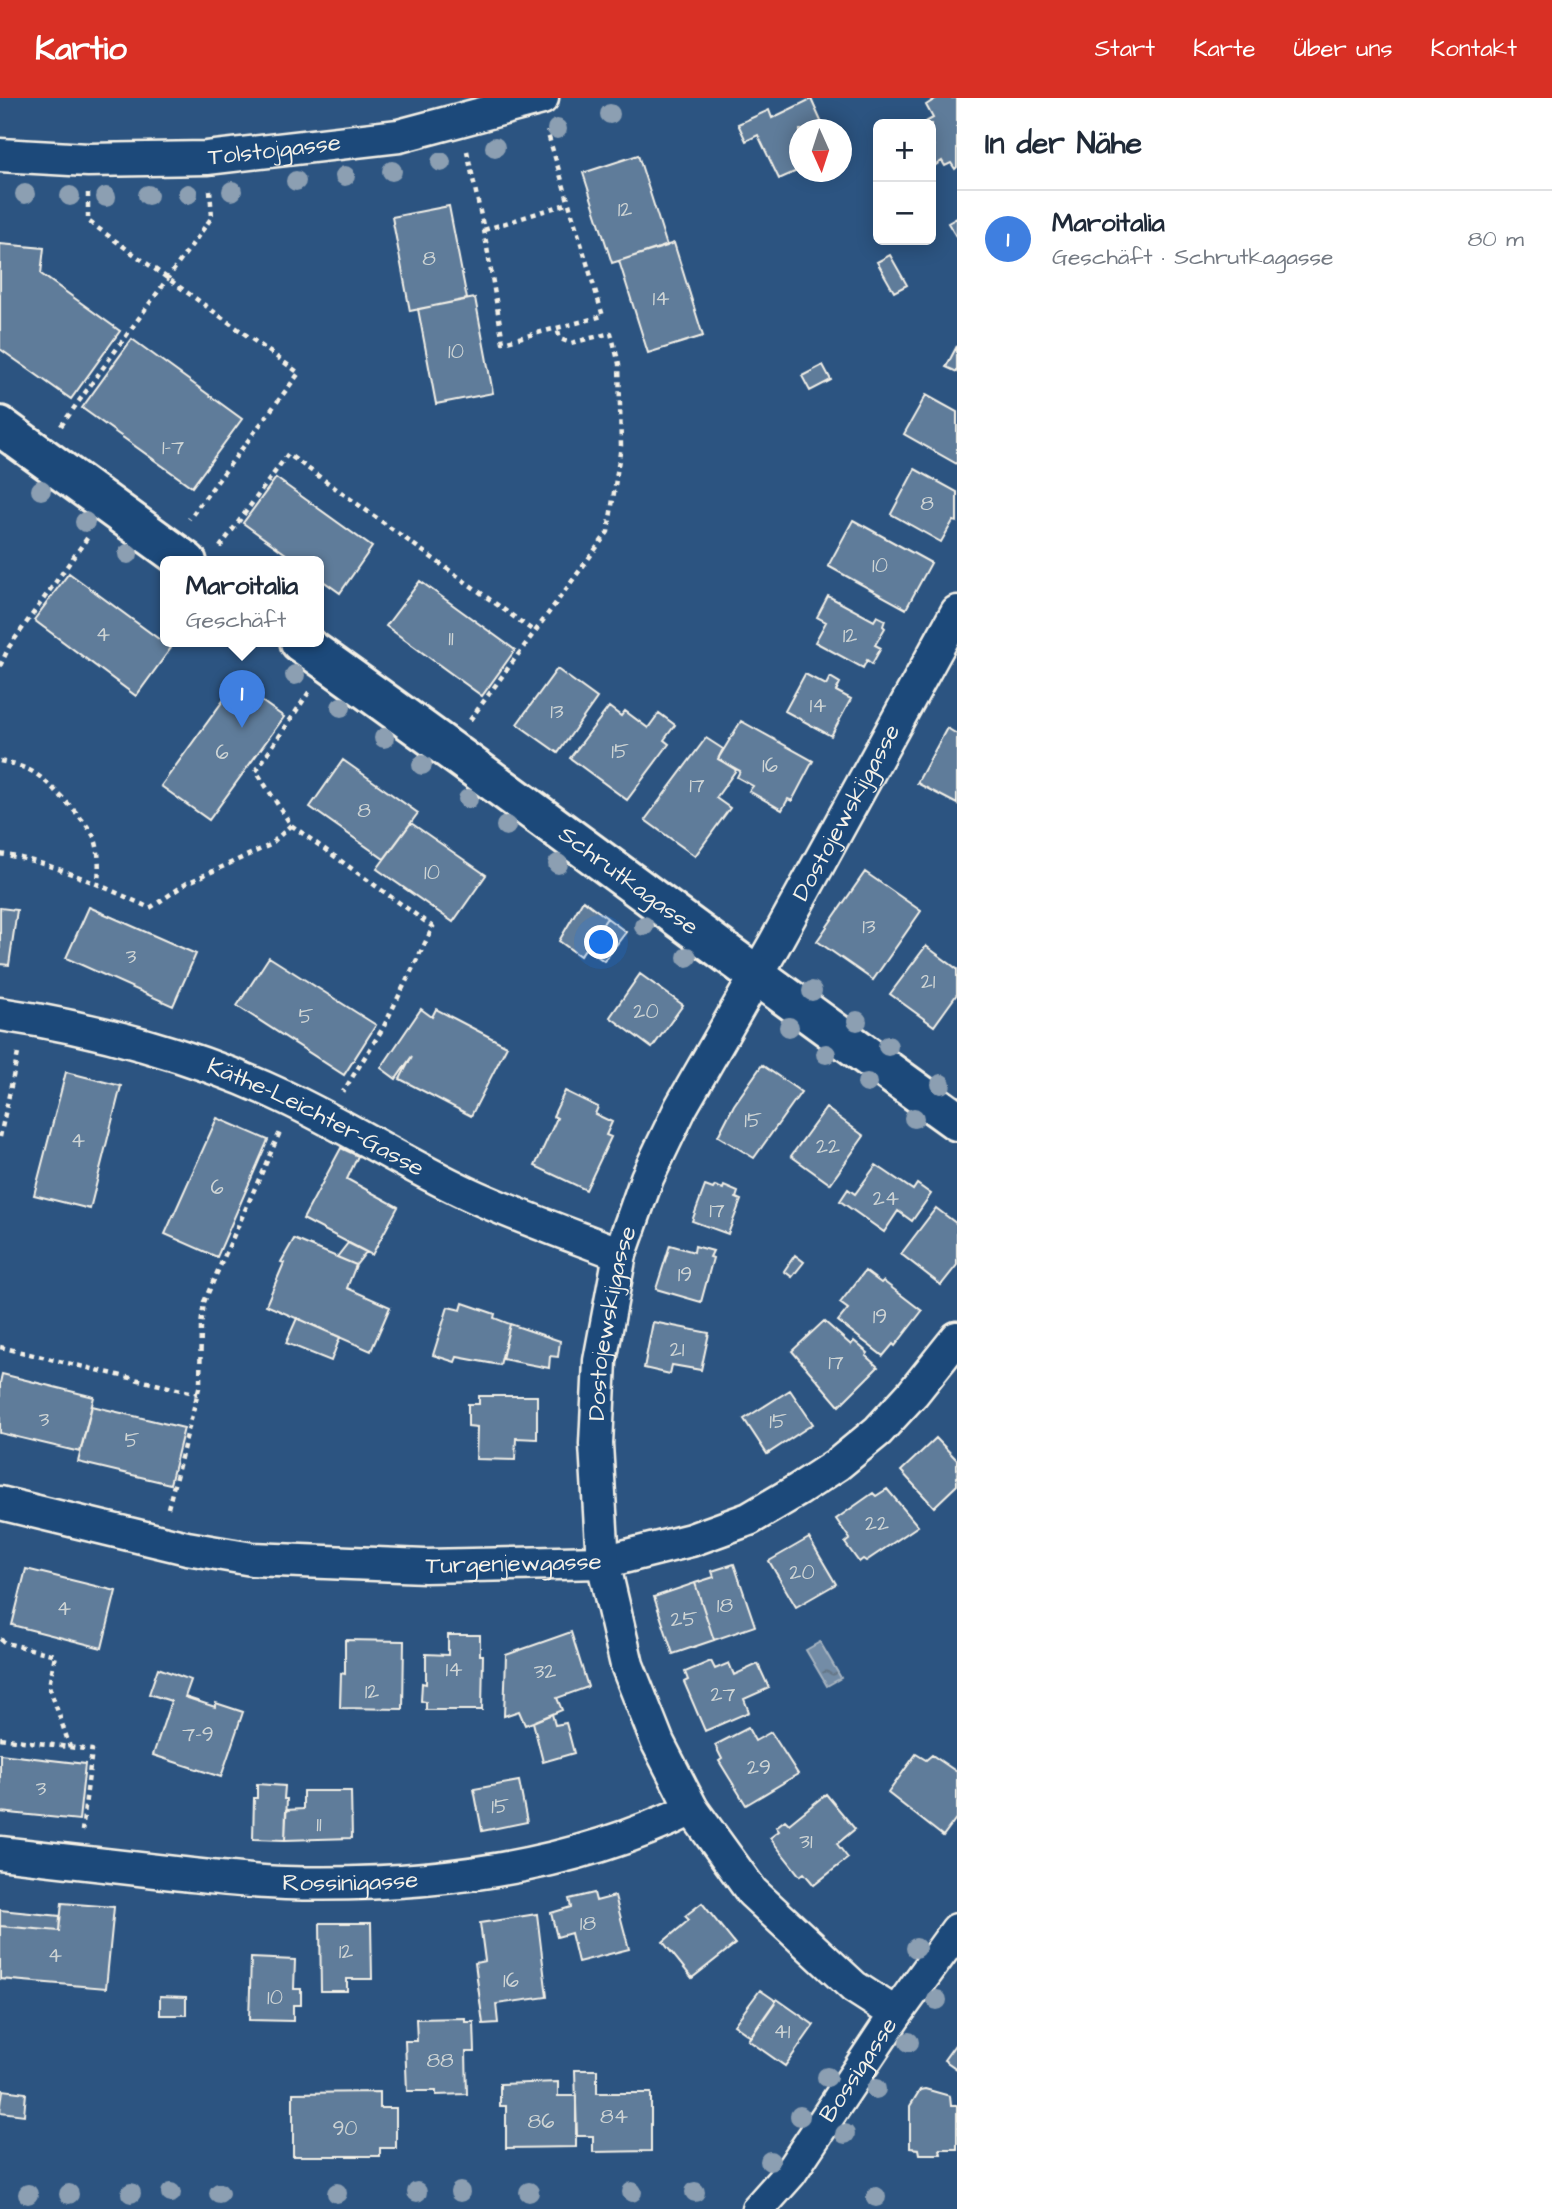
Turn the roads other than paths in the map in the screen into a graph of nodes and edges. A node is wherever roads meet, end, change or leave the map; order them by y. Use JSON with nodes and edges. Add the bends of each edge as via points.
{"nodes":[{"id":1,"x":540,"y":99,"type":"edge"},
{"id":2,"x":0,"y":155,"type":"edge"},
{"id":3,"x":0,"y":426,"type":"edge"},
{"id":4,"x":189,"y":554,"type":"edge"},
{"id":5,"x":957,"y":612,"type":"edge"},
{"id":6,"x":314,"y":652,"type":"edge"},
{"id":7,"x":756,"y":977,"type":"junction"},
{"id":8,"x":13,"y":1016,"type":"edge"},
{"id":9,"x":957,"y":1121,"type":"edge"},
{"id":10,"x":620,"y":1254,"type":"junction"},
{"id":11,"x":957,"y":1338,"type":"edge"},
{"id":12,"x":0,"y":1503,"type":"edge"},
{"id":13,"x":603,"y":1562,"type":"junction"},
{"id":14,"x":692,"y":1809,"type":"junction"},
{"id":15,"x":0,"y":1853,"type":"edge"},
{"id":16,"x":957,"y":1930,"type":"edge"},
{"id":17,"x":897,"y":2014,"type":"junction"},
{"id":18,"x":758,"y":2209,"type":"edge"}],
"edges":[{"from":1,"to":2,"type":"street","name":"Tolstojgasse","via":[[399,136],[207,158],[89,160]]},
{"from":3,"to":4,"type":"street","via":[[109,506]]},
{"from":5,"to":7,"type":"street","name":"Dostojewskijgasse"},
{"from":6,"to":7,"type":"street","name":"Schrutkagasse"},
{"from":7,"to":9,"type":"street","name":"Schrutkagasse"},
{"from":7,"to":10,"type":"street","name":"Dostojewskijgasse","via":[[681,1107],[647,1178]]},
{"from":8,"to":10,"type":"street","name":"Käthe-Leichter-Gasse","via":[[122,1040],[192,1062],[293,1102],[468,1194]]},
{"from":10,"to":13,"type":"street","name":"Dostojewskijgasse","via":[[600,1361],[596,1444]]},
{"from":11,"to":13,"type":"street","name":"Turgenjewgasse","via":[[878,1431],[798,1490],[749,1519],[691,1540]]},
{"from":12,"to":13,"type":"street","name":"Turgenjewgasse","via":[[252,1559],[425,1566]]},
{"from":13,"to":14,"type":"street","name":"Dostojewskijgasse","via":[[627,1665]]},
{"from":14,"to":15,"type":"street","name":"Rossinigasse","via":[[661,1825],[593,1848],[463,1876],[374,1883],[283,1883]]},
{"from":14,"to":17,"type":"street","name":"Dostojewskijgasse","via":[[752,1892],[854,1987]]},
{"from":16,"to":17,"type":"street","name":"Bossigasse"},
{"from":17,"to":18,"type":"street","name":"Bossigasse","via":[[790,2172]]}]}
